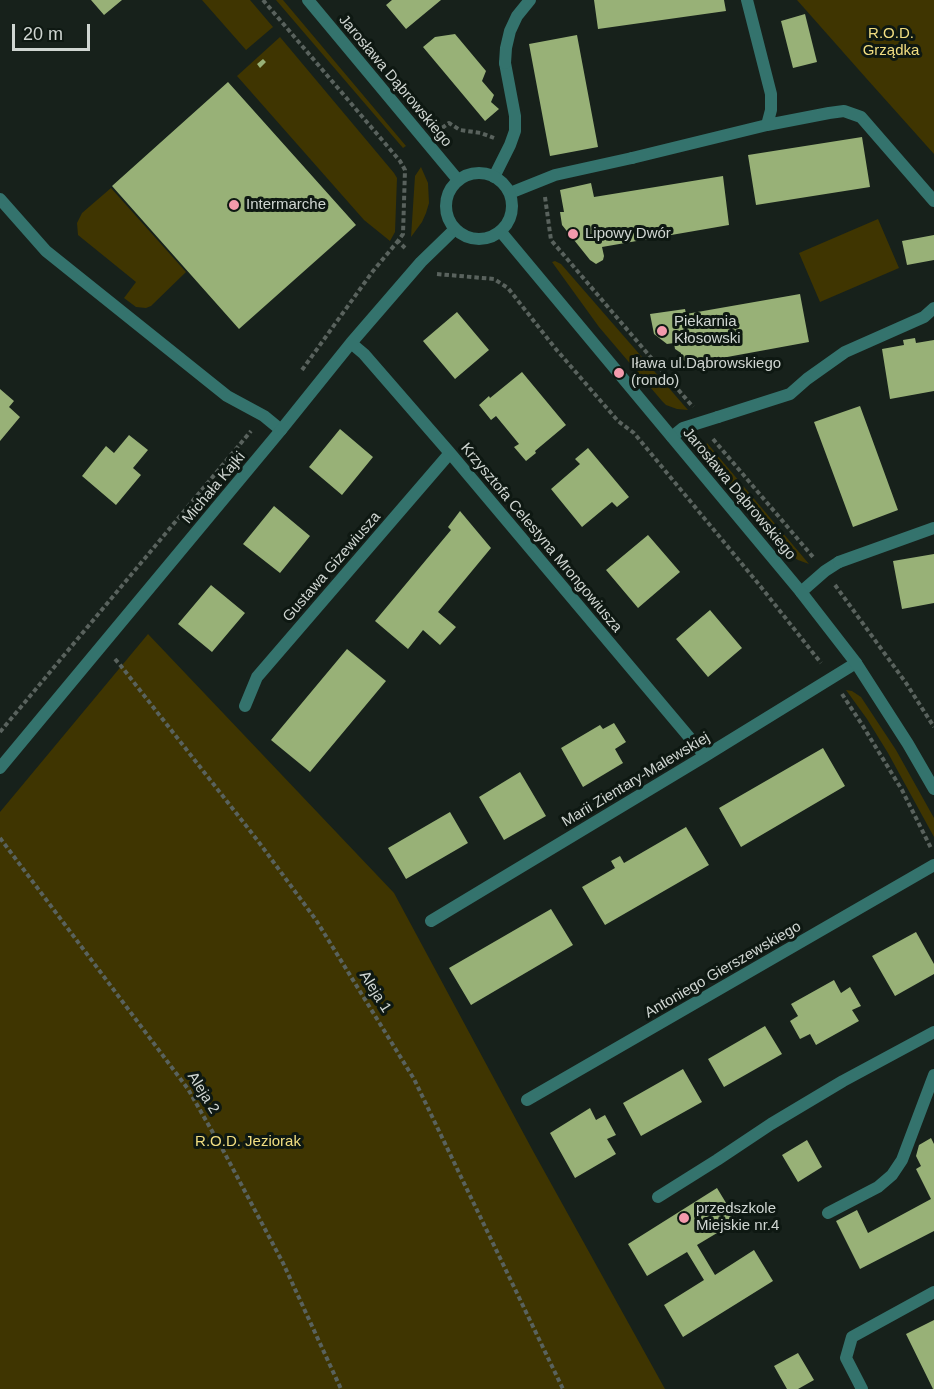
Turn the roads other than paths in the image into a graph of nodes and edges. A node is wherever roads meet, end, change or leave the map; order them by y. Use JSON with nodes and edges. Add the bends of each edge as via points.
{"nodes":[{"id":1,"x":308,"y":0,"type":"edge"},
{"id":2,"x":530,"y":0,"type":"edge"},
{"id":3,"x":747,"y":0,"type":"edge"},
{"id":4,"x":766,"y":125,"type":"junction"},
{"id":5,"x":494,"y":177,"type":"junction"},
{"id":6,"x":458,"y":180,"type":"junction"},
{"id":7,"x":510,"y":193,"type":"junction"},
{"id":8,"x":0,"y":199,"type":"edge"},
{"id":9,"x":934,"y":201,"type":"edge"},
{"id":10,"x":455,"y":229,"type":"junction"},
{"id":11,"x":501,"y":232,"type":"junction"},
{"id":12,"x":934,"y":308,"type":"edge"},
{"id":13,"x":351,"y":343,"type":"junction"},
{"id":14,"x":281,"y":430,"type":"junction"},
{"id":15,"x":672,"y":436,"type":"junction"},
{"id":16,"x":450,"y":453,"type":"junction"},
{"id":17,"x":934,"y":528,"type":"edge"},
{"id":18,"x":801,"y":592,"type":"junction"},
{"id":19,"x":856,"y":663,"type":"junction"},
{"id":20,"x":244,"y":706,"type":"dead end"},
{"id":21,"x":705,"y":756,"type":"junction"},
{"id":22,"x":0,"y":768,"type":"edge"},
{"id":23,"x":934,"y":789,"type":"edge"},
{"id":24,"x":934,"y":865,"type":"edge"},
{"id":25,"x":431,"y":921,"type":"dead end"},
{"id":26,"x":934,"y":1032,"type":"edge"},
{"id":27,"x":934,"y":1075,"type":"edge"},
{"id":28,"x":527,"y":1100,"type":"dead end"},
{"id":29,"x":658,"y":1197,"type":"dead end"},
{"id":30,"x":828,"y":1214,"type":"dead end"},
{"id":31,"x":934,"y":1292,"type":"edge"},
{"id":32,"x":862,"y":1389,"type":"edge"}],
"edges":[{"from":1,"to":6,"type":"street","name":"Jarosława Dąbrowskiego"},
{"from":2,"to":5,"type":"street","via":[[517,16],[506,48],[515,131]]},
{"from":3,"to":4,"type":"street","via":[[771,94]]},
{"from":4,"to":7,"type":"street","via":[[555,175]]},
{"from":4,"to":9,"type":"street","via":[[844,111],[861,117]]},
{"from":5,"to":6,"type":"street","via":[[469,174]]},
{"from":5,"to":7,"type":"street"},
{"from":6,"to":10,"type":"street","via":[[446,204]]},
{"from":7,"to":11,"type":"street","via":[[512,214]]},
{"from":8,"to":14,"type":"street","via":[[46,251],[227,396]]},
{"from":10,"to":11,"type":"street","via":[[477,240]]},
{"from":10,"to":13,"type":"street","name":"Michała Kajki"},
{"from":11,"to":15,"type":"street","name":"Jarosława Dąbrowskiego"},
{"from":12,"to":15,"type":"street","via":[[924,317],[845,352],[790,394],[683,428]]},
{"from":13,"to":14,"type":"street","name":"Michała Kajki"},
{"from":13,"to":16,"type":"street","name":"Krzysztofa Celestyna Mrongowiusza"},
{"from":14,"to":22,"type":"street","name":"Michała Kajki"},
{"from":15,"to":18,"type":"street","name":"Jarosława Dąbrowskiego"},
{"from":16,"to":20,"type":"street","name":"Gustawa Gizewiusza","via":[[257,677]]},
{"from":16,"to":21,"type":"street","name":"Krzysztofa Celestyna Mrongowiusza"},
{"from":17,"to":18,"type":"street","via":[[839,562]]},
{"from":18,"to":19,"type":"street","name":"Jarosława Dąbrowskiego"},
{"from":19,"to":21,"type":"street","name":"Marii Zientary-Malewskiej"},
{"from":19,"to":23,"type":"street","name":"Jarosława Dąbrowskiego"},
{"from":21,"to":25,"type":"street","name":"Marii Zientary-Malewskiej"},
{"from":24,"to":28,"type":"street","name":"Antoniego Gierszewskiego"},
{"from":26,"to":29,"type":"street","via":[[787,1114]]},
{"from":27,"to":30,"type":"street","via":[[902,1160],[892,1175]]},
{"from":31,"to":32,"type":"street","via":[[852,1337],[846,1358]]}]}
